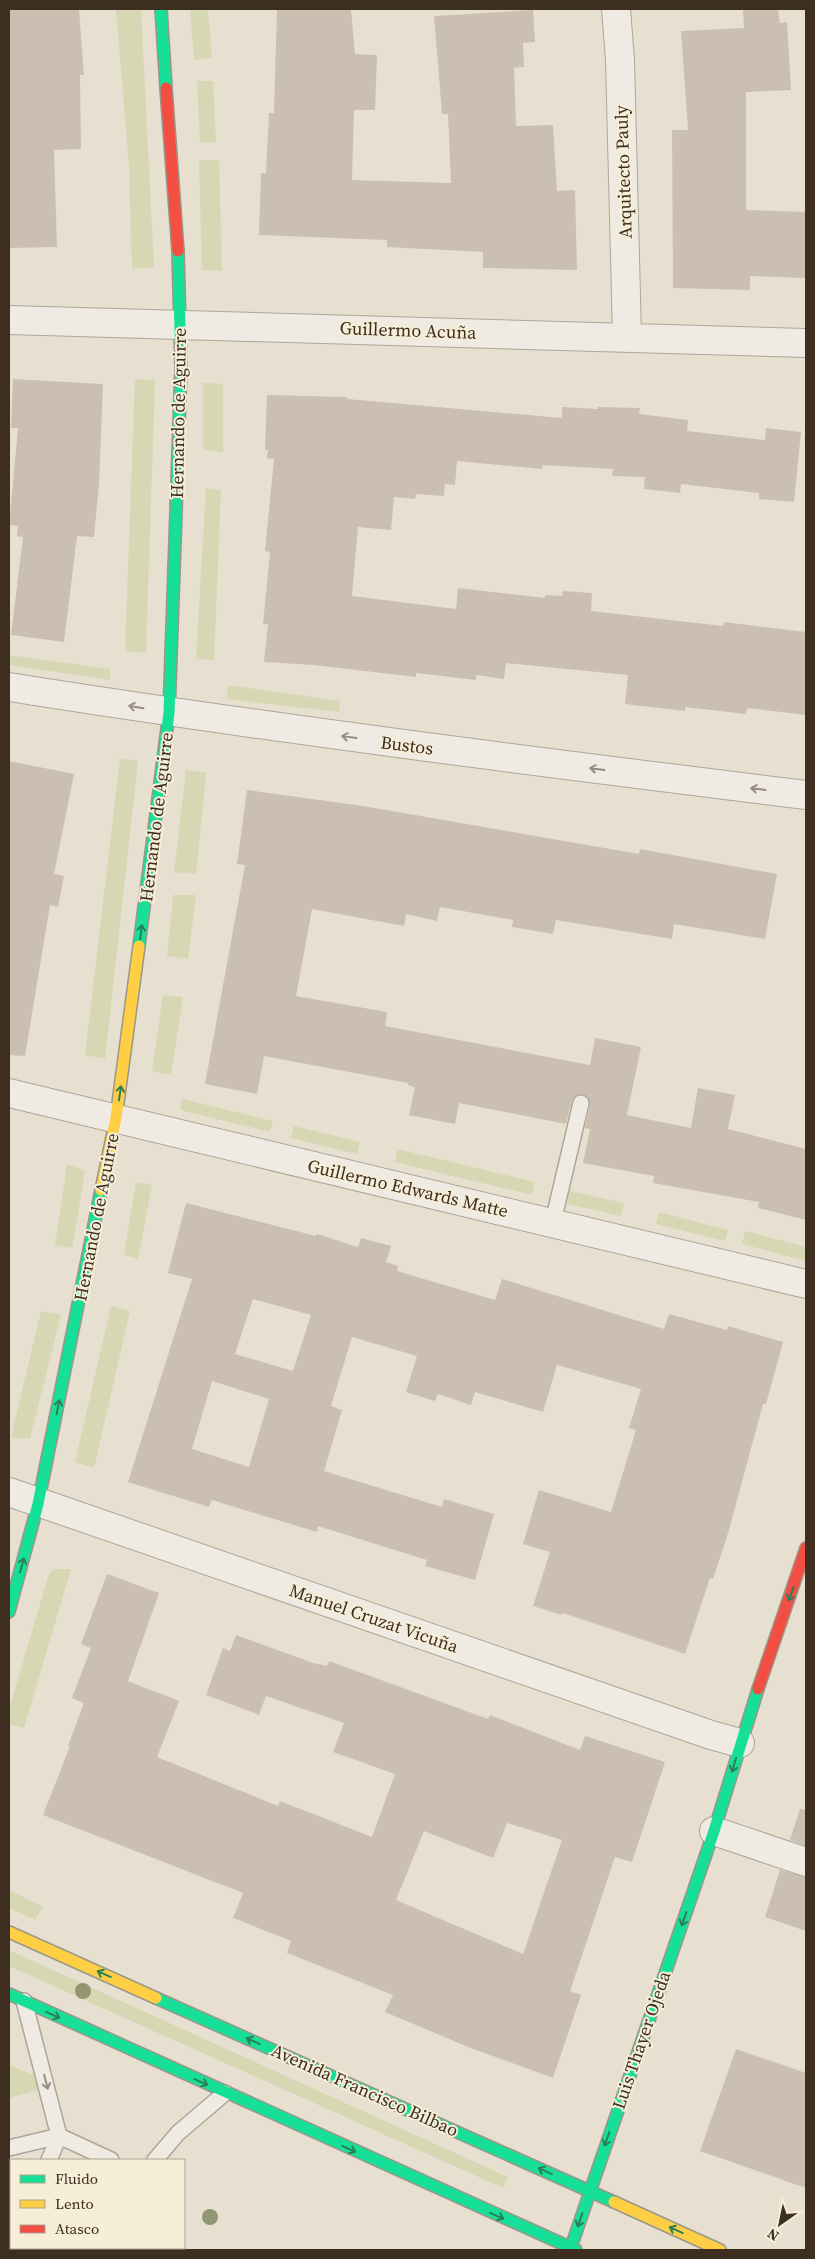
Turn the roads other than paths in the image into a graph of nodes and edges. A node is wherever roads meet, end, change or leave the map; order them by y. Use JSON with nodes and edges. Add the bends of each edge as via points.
{"nodes":[{"id":1,"x":161,"y":9,"type":"edge"},
{"id":2,"x":616,"y":9,"type":"edge"},
{"id":3,"x":9,"y":320,"type":"edge"},
{"id":4,"x":180,"y":325,"type":"junction"},
{"id":5,"x":627,"y":336,"type":"junction"},
{"id":6,"x":806,"y":342,"type":"edge"},
{"id":7,"x":9,"y":687,"type":"edge"},
{"id":8,"x":170,"y":713,"type":"junction"},
{"id":9,"x":806,"y":795,"type":"edge"},
{"id":10,"x":9,"y":1093,"type":"edge"},
{"id":11,"x":580,"y":1103,"type":"dead end"},
{"id":12,"x":116,"y":1118,"type":"junction"},
{"id":13,"x":553,"y":1222,"type":"junction"},
{"id":14,"x":806,"y":1284,"type":"edge"},
{"id":15,"x":9,"y":1492,"type":"edge"},
{"id":16,"x":38,"y":1504,"type":"junction"},
{"id":17,"x":806,"y":1548,"type":"edge"},
{"id":18,"x":9,"y":1612,"type":"edge"},
{"id":19,"x":740,"y":1743,"type":"junction"},
{"id":20,"x":714,"y":1831,"type":"junction"},
{"id":21,"x":806,"y":1862,"type":"edge"},
{"id":22,"x":9,"y":1932,"type":"edge"},
{"id":23,"x":9,"y":1994,"type":"edge"},
{"id":24,"x":24,"y":2001,"type":"junction"},
{"id":25,"x":226,"y":2092,"type":"junction"},
{"id":26,"x":60,"y":2136,"type":"junction"},
{"id":27,"x":9,"y":2148,"type":"edge"},
{"id":28,"x":49,"y":2159,"type":"edge"},
{"id":29,"x":109,"y":2159,"type":"edge"},
{"id":30,"x":156,"y":2159,"type":"edge"},
{"id":31,"x":590,"y":2191,"type":"junction"},
{"id":32,"x":572,"y":2249,"type":"edge"},
{"id":33,"x":720,"y":2250,"type":"edge"}],
"edges":[{"from":1,"to":4,"type":"street","name":"Hernando de Aguirre"},
{"from":2,"to":5,"type":"street","name":"Arquitecto Pauly"},
{"from":3,"to":4,"type":"street","name":"Guillermo Acuña"},
{"from":4,"to":5,"type":"street","name":"Guillermo Acuña"},
{"from":4,"to":8,"type":"street","name":"Hernando de Aguirre"},
{"from":5,"to":6,"type":"street","name":"Guillermo Acuña"},
{"from":8,"to":7,"type":"street","name":"Bustos","one_way":true},
{"from":9,"to":8,"type":"street","name":"Bustos","one_way":true},
{"from":12,"to":8,"type":"street","name":"Hernando de Aguirre","one_way":true},
{"from":10,"to":12,"type":"street","name":"Guillermo Edwards Matte"},
{"from":11,"to":13,"type":"lane"},
{"from":12,"to":13,"type":"street","name":"Guillermo Edwards Matte"},
{"from":16,"to":12,"type":"street","name":"Hernando de Aguirre","one_way":true},
{"from":13,"to":14,"type":"street","name":"Guillermo Edwards Matte"},
{"from":15,"to":16,"type":"street","name":"Manuel Cruzat Vicuña"},
{"from":18,"to":16,"type":"street","name":"Hernando de Aguirre","one_way":true},
{"from":16,"to":19,"type":"street","name":"Manuel Cruzat Vicuña"},
{"from":17,"to":19,"type":"street","name":"Luis Thayer Ojeda","one_way":true},
{"from":19,"to":20,"type":"street","name":"Luis Thayer Ojeda","one_way":true},
{"from":20,"to":21,"type":"street"},
{"from":20,"to":31,"type":"street","name":"Luis Thayer Ojeda","one_way":true},
{"from":31,"to":22,"type":"street","name":"Avenida Francisco Bilbao","one_way":true},
{"from":23,"to":24,"type":"street"},
{"from":24,"to":25,"type":"street","one_way":true},
{"from":24,"to":26,"type":"lane","one_way":true},
{"from":25,"to":30,"type":"lane","via":[[178,2133]]},
{"from":25,"to":32,"type":"street","one_way":true},
{"from":26,"to":27,"type":"lane"},
{"from":26,"to":28,"type":"lane"},
{"from":26,"to":29,"type":"lane"},
{"from":31,"to":32,"type":"street","name":"Luis Thayer Ojeda","one_way":true},
{"from":33,"to":31,"type":"street","name":"Avenida Francisco Bilbao","one_way":true}]}
